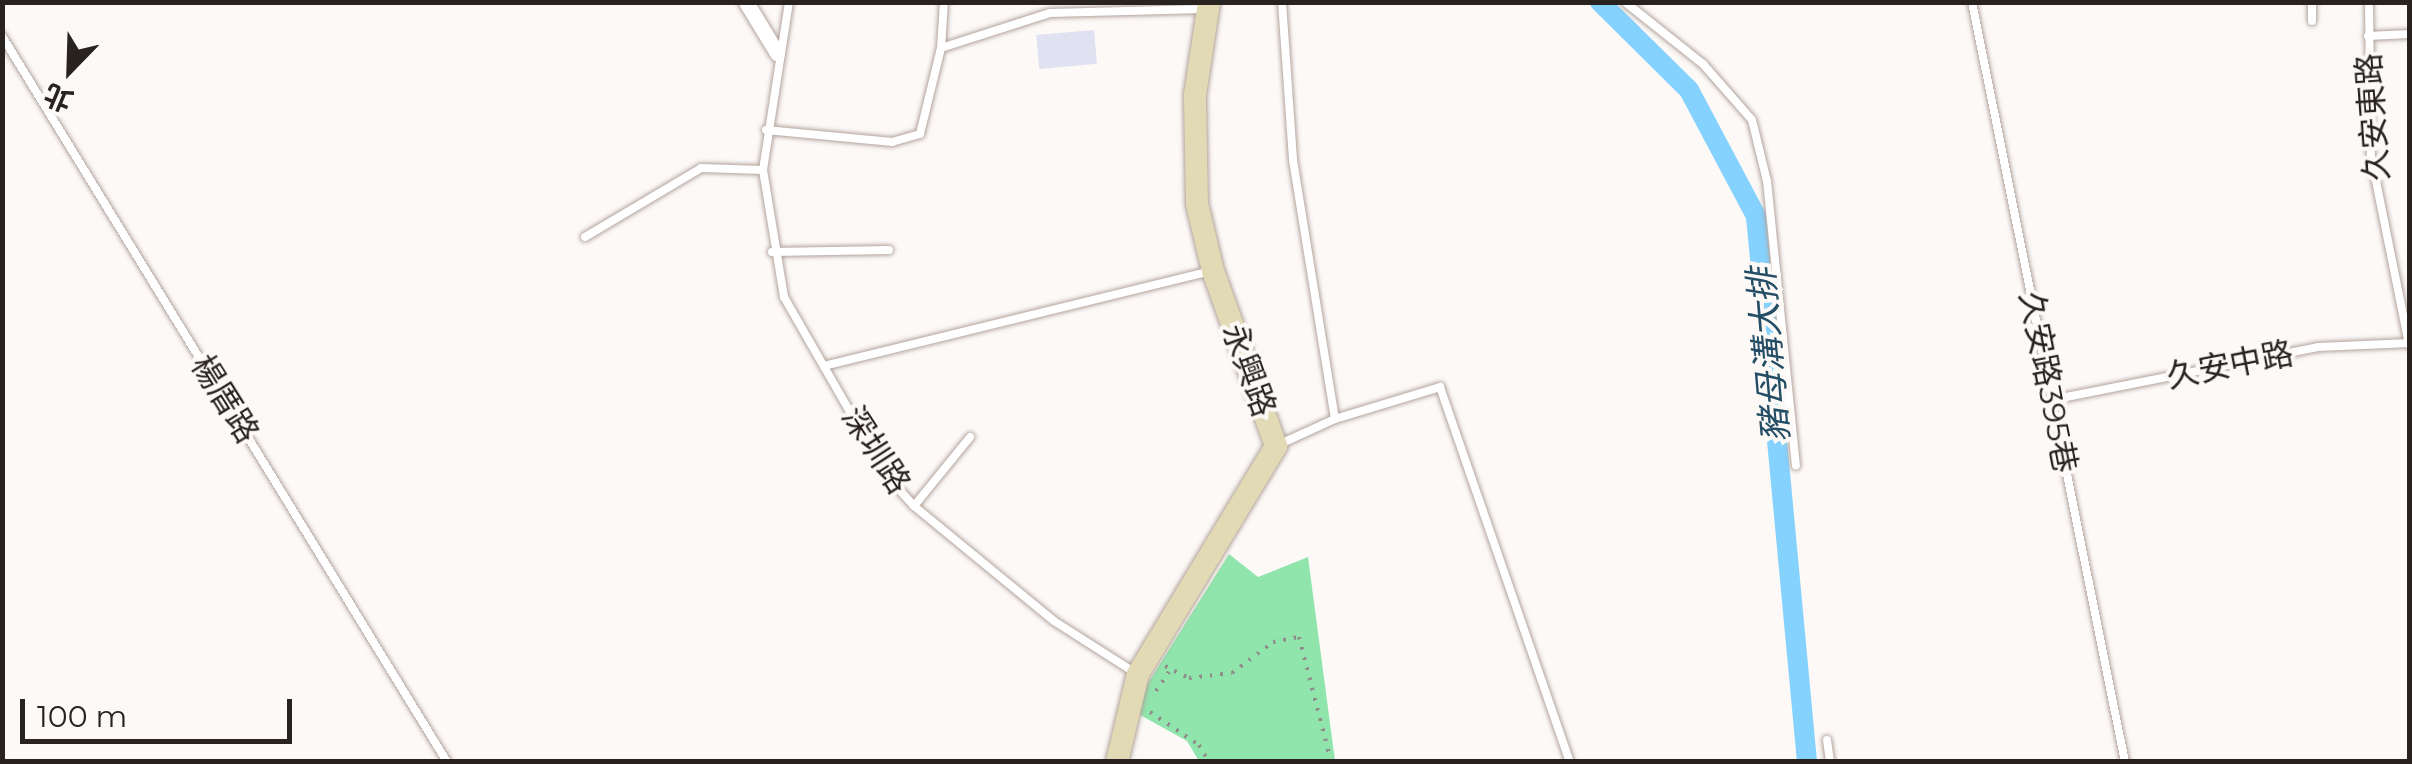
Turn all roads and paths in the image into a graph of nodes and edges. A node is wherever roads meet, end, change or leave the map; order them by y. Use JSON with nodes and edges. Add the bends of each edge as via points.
{"nodes":[{"id":1,"x":746,"y":2,"type":"edge"},
{"id":2,"x":789,"y":2,"type":"edge"},
{"id":3,"x":944,"y":2,"type":"edge"},
{"id":4,"x":1282,"y":2,"type":"edge"},
{"id":5,"x":1625,"y":2,"type":"edge"},
{"id":6,"x":1972,"y":2,"type":"edge"},
{"id":7,"x":2312,"y":2,"type":"edge"},
{"id":8,"x":2369,"y":2,"type":"edge"},
{"id":9,"x":1208,"y":6,"type":"edge"},
{"id":10,"x":2312,"y":21,"type":"dead end"},
{"id":11,"x":2410,"y":34,"type":"edge"},
{"id":12,"x":2,"y":36,"type":"edge"},
{"id":13,"x":2368,"y":36,"type":"junction"},
{"id":14,"x":941,"y":48,"type":"junction"},
{"id":15,"x":777,"y":53,"type":"junction"},
{"id":16,"x":766,"y":130,"type":"junction"},
{"id":17,"x":763,"y":170,"type":"junction"},
{"id":18,"x":585,"y":237,"type":"dead end"},
{"id":19,"x":889,"y":250,"type":"dead end"},
{"id":20,"x":772,"y":252,"type":"junction"},
{"id":21,"x":1213,"y":270,"type":"junction"},
{"id":22,"x":2409,"y":345,"type":"edge"},
{"id":23,"x":824,"y":366,"type":"junction"},
{"id":24,"x":2051,"y":400,"type":"junction"},
{"id":25,"x":1335,"y":419,"type":"junction"},
{"id":26,"x":970,"y":437,"type":"dead end"},
{"id":27,"x":1276,"y":446,"type":"junction"},
{"id":28,"x":1796,"y":466,"type":"dead end"},
{"id":29,"x":914,"y":506,"type":"junction"},
{"id":30,"x":1154,"y":650,"type":"junction"},
{"id":31,"x":1134,"y":686,"type":"junction"},
{"id":32,"x":1828,"y":740,"type":"dead end"},
{"id":33,"x":448,"y":762,"type":"edge"},
{"id":34,"x":1117,"y":762,"type":"edge"},
{"id":35,"x":1209,"y":762,"type":"edge"},
{"id":36,"x":1332,"y":762,"type":"edge"},
{"id":37,"x":1570,"y":762,"type":"edge"},
{"id":38,"x":1830,"y":762,"type":"edge"},
{"id":39,"x":2125,"y":762,"type":"edge"}],
"edges":[{"from":1,"to":15,"type":"street"},
{"from":2,"to":15,"type":"lane","name":"深圳路"},
{"from":3,"to":14,"type":"lane"},
{"from":4,"to":25,"type":"lane","via":[[1292,160]]},
{"from":5,"to":28,"type":"lane","via":[[1704,64],[1752,120],[1767,181]]},
{"from":6,"to":24,"type":"lane","name":"久安路395巷"},
{"from":7,"to":10,"type":"lane"},
{"from":8,"to":13,"type":"lane","name":"久安東路"},
{"from":9,"to":14,"type":"lane","via":[[1050,13]]},
{"from":9,"to":21,"type":"street","name":"永興路","via":[[1194,94],[1196,186]]},
{"from":11,"to":13,"type":"lane"},
{"from":12,"to":33,"type":"lane","name":"楊厝路"},
{"from":13,"to":22,"type":"lane","name":"久安東路","via":[[2371,156]]},
{"from":14,"to":16,"type":"lane","via":[[920,134],[892,142]]},
{"from":15,"to":16,"type":"lane","name":"深圳路"},
{"from":16,"to":17,"type":"lane","name":"深圳路"},
{"from":17,"to":18,"type":"lane","via":[[701,168]]},
{"from":17,"to":20,"type":"lane","name":"深圳路"},
{"from":19,"to":20,"type":"lane"},
{"from":20,"to":23,"type":"lane","name":"深圳路","via":[[784,297]]},
{"from":21,"to":23,"type":"lane"},
{"from":21,"to":27,"type":"street","name":"永興路"},
{"from":22,"to":24,"type":"lane","name":"久安中路","via":[[2318,348]]},
{"from":23,"to":29,"type":"lane","name":"深圳路","via":[[887,476]]},
{"from":24,"to":39,"type":"lane","name":"久安路395巷"},
{"from":25,"to":27,"type":"lane"},
{"from":25,"to":37,"type":"lane","via":[[1440,387]]},
{"from":26,"to":29,"type":"lane"},
{"from":27,"to":30,"type":"street","name":"永興路"},
{"from":29,"to":31,"type":"lane","name":"深圳路"},
{"from":30,"to":31,"type":"street","name":"永興路"},
{"from":30,"to":36,"type":"path","via":[[1169,672],[1190,678],[1232,673],[1273,642],[1299,637]]},
{"from":31,"to":34,"type":"street","name":"永興路"},
{"from":31,"to":35,"type":"path"},
{"from":32,"to":38,"type":"lane"}]}
